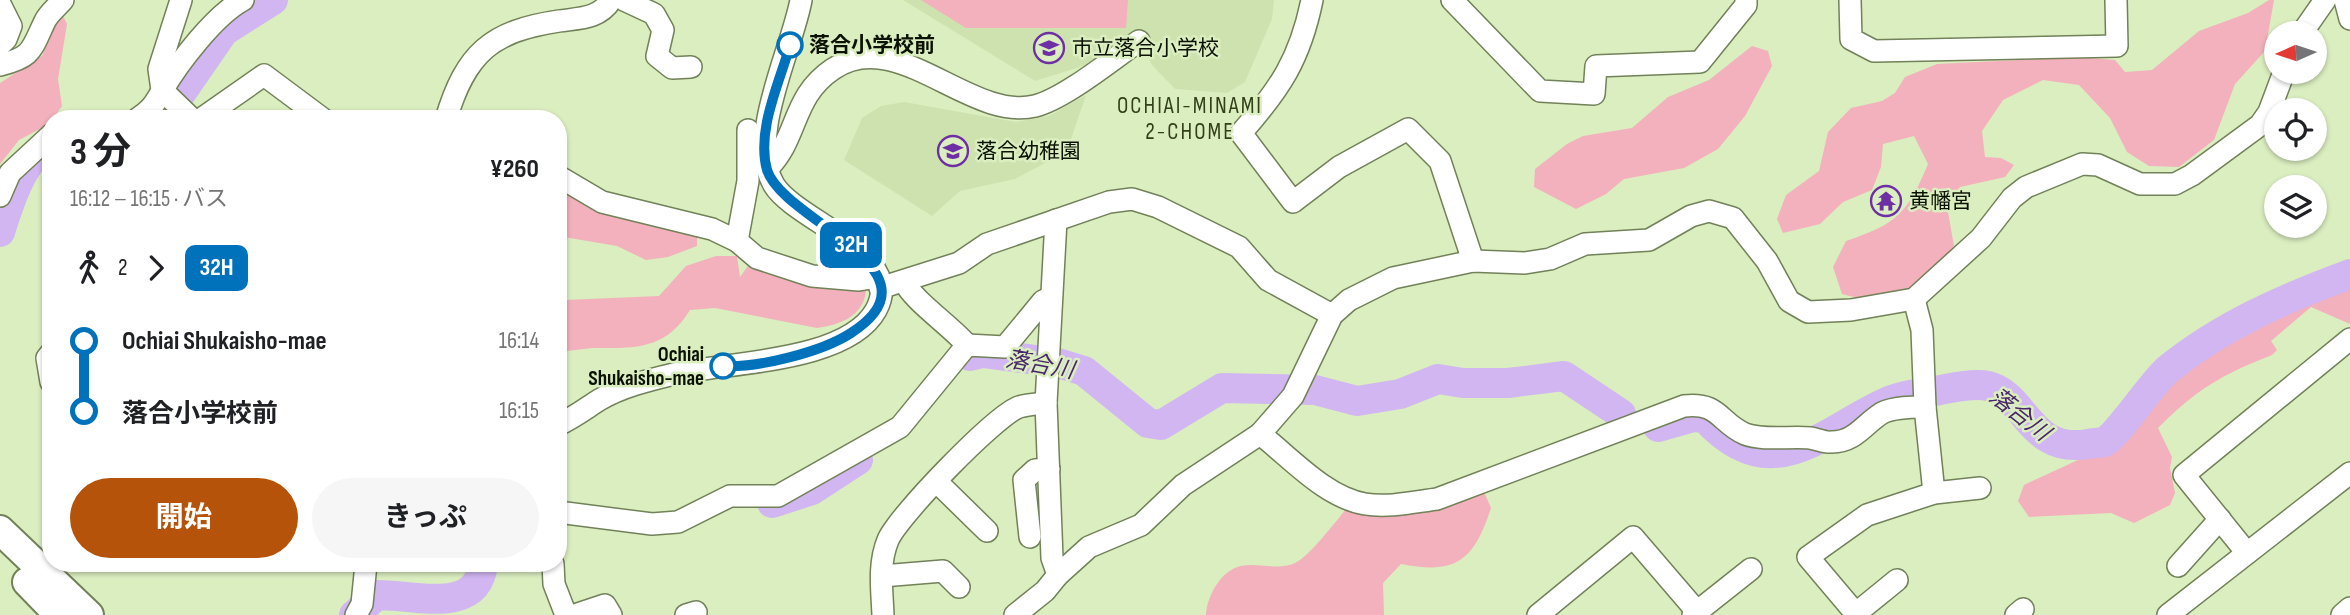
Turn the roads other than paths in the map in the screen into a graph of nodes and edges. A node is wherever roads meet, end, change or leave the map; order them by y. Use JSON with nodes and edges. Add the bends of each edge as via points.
{"nodes":[{"id":1,"x":63,"y":0,"type":"edge"},
{"id":2,"x":181,"y":0,"type":"edge"},
{"id":3,"x":243,"y":0,"type":"edge"},
{"id":4,"x":611,"y":0,"type":"edge"},
{"id":5,"x":624,"y":0,"type":"edge"},
{"id":6,"x":801,"y":0,"type":"edge"},
{"id":7,"x":1312,"y":0,"type":"edge"},
{"id":8,"x":1452,"y":0,"type":"edge"},
{"id":9,"x":1746,"y":0,"type":"edge"},
{"id":10,"x":1850,"y":0,"type":"edge"},
{"id":11,"x":2116,"y":0,"type":"edge"},
{"id":12,"x":2325,"y":0,"type":"edge"},
{"id":13,"x":2345,"y":0,"type":"edge"},
{"id":14,"x":0,"y":4,"type":"edge"},
{"id":15,"x":2350,"y":19,"type":"edge"},
{"id":16,"x":2310,"y":21,"type":"edge"},
{"id":17,"x":1139,"y":41,"type":"dead end"},
{"id":18,"x":0,"y":46,"type":"edge"},
{"id":19,"x":0,"y":65,"type":"edge"},
{"id":20,"x":691,"y":67,"type":"dead end"},
{"id":21,"x":2280,"y":84,"type":"edge"},
{"id":22,"x":175,"y":103,"type":"edge"},
{"id":23,"x":151,"y":110,"type":"edge"},
{"id":24,"x":214,"y":110,"type":"edge"},
{"id":25,"x":311,"y":110,"type":"edge"},
{"id":26,"x":449,"y":110,"type":"edge"},
{"id":27,"x":748,"y":130,"type":"dead end"},
{"id":28,"x":42,"y":143,"type":"edge"},
{"id":29,"x":769,"y":173,"type":"junction"},
{"id":30,"x":567,"y":181,"type":"edge"},
{"id":31,"x":748,"y":181,"type":"junction"},
{"id":32,"x":0,"y":197,"type":"edge"},
{"id":33,"x":1056,"y":220,"type":"junction"},
{"id":34,"x":737,"y":241,"type":"junction"},
{"id":35,"x":1472,"y":261,"type":"junction"},
{"id":36,"x":904,"y":281,"type":"junction"},
{"id":37,"x":879,"y":282,"type":"junction"},
{"id":38,"x":1050,"y":298,"type":"junction"},
{"id":39,"x":1914,"y":299,"type":"junction"},
{"id":40,"x":1332,"y":315,"type":"junction"},
{"id":41,"x":2350,"y":339,"type":"edge"},
{"id":42,"x":967,"y":345,"type":"junction"},
{"id":43,"x":1046,"y":403,"type":"junction"},
{"id":44,"x":1925,"y":407,"type":"junction"},
{"id":45,"x":567,"y":420,"type":"edge"},
{"id":46,"x":1261,"y":434,"type":"junction"},
{"id":47,"x":1049,"y":470,"type":"junction"},
{"id":48,"x":2350,"y":473,"type":"edge"},
{"id":49,"x":937,"y":482,"type":"junction"},
{"id":50,"x":1980,"y":488,"type":"dead end"},
{"id":51,"x":1934,"y":492,"type":"junction"},
{"id":52,"x":567,"y":513,"type":"edge"},
{"id":53,"x":2220,"y":519,"type":"junction"},
{"id":54,"x":0,"y":530,"type":"edge"},
{"id":55,"x":987,"y":531,"type":"dead end"},
{"id":56,"x":1030,"y":537,"type":"dead end"},
{"id":57,"x":2247,"y":553,"type":"junction"},
{"id":58,"x":0,"y":556,"type":"edge"},
{"id":59,"x":42,"y":561,"type":"edge"},
{"id":60,"x":2178,"y":566,"type":"dead end"},
{"id":61,"x":1751,"y":569,"type":"dead end"},
{"id":62,"x":57,"y":572,"type":"edge"},
{"id":63,"x":365,"y":572,"type":"edge"},
{"id":64,"x":553,"y":572,"type":"edge"},
{"id":65,"x":1058,"y":575,"type":"junction"},
{"id":66,"x":882,"y":576,"type":"junction"},
{"id":67,"x":1898,"y":580,"type":"dead end"},
{"id":68,"x":959,"y":587,"type":"dead end"},
{"id":69,"x":2350,"y":608,"type":"edge"},
{"id":70,"x":1697,"y":614,"type":"edge"},
{"id":71,"x":1856,"y":614,"type":"edge"},
{"id":72,"x":59,"y":615,"type":"edge"},
{"id":73,"x":89,"y":615,"type":"edge"},
{"id":74,"x":356,"y":615,"type":"edge"},
{"id":75,"x":566,"y":615,"type":"edge"},
{"id":76,"x":575,"y":615,"type":"edge"},
{"id":77,"x":611,"y":615,"type":"edge"},
{"id":78,"x":884,"y":615,"type":"edge"},
{"id":79,"x":1015,"y":615,"type":"edge"},
{"id":80,"x":1538,"y":615,"type":"edge"},
{"id":81,"x":2168,"y":615,"type":"edge"},
{"id":82,"x":2342,"y":615,"type":"edge"}],
"edges":[{"from":1,"to":19,"type":"street","via":[[46,19],[26,57]]},
{"from":2,"to":22,"type":"street","via":[[159,69]]},
{"from":3,"to":22,"type":"street","via":[[210,24]]},
{"from":4,"to":26,"type":"street","via":[[592,17],[555,22],[491,41],[474,58]]},
{"from":5,"to":20,"type":"street","via":[[654,14],[663,30],[657,56],[673,68]]},
{"from":6,"to":29,"type":"street","via":[[768,122],[764,146]]},
{"from":7,"to":35,"type":"street","via":[[1294,62],[1278,91],[1241,133],[1293,202],[1339,167],[1408,129],[1440,161]]},
{"from":8,"to":9,"type":"street","via":[[1540,91],[1594,94],[1596,66],[1700,62]]},
{"from":10,"to":11,"type":"street","via":[[1851,39],[1874,51],[2117,46]]},
{"from":12,"to":16,"type":"street"},
{"from":13,"to":15,"type":"street"},
{"from":14,"to":18,"type":"street","via":[[11,26]]},
{"from":17,"to":29,"type":"street","via":[[1034,107],[1012,108],[881,58],[856,58],[836,66],[804,97]]},
{"from":21,"to":39,"type":"street","via":[[2260,125],[2175,184],[2140,184],[2098,165],[2082,164],[2026,187],[1981,237]]},
{"from":22,"to":23,"type":"street"},
{"from":24,"to":25,"type":"street","via":[[264,75]]},
{"from":27,"to":31,"type":"street"},
{"from":28,"to":32,"type":"street","via":[[10,173]]},
{"from":29,"to":31,"type":"street"},
{"from":29,"to":37,"type":"street","via":[[790,201],[865,256]]},
{"from":30,"to":34,"type":"street","via":[[602,202],[712,229]]},
{"from":31,"to":34,"type":"street"},
{"from":33,"to":36,"type":"street"},
{"from":33,"to":38,"type":"street"},
{"from":33,"to":40,"type":"street","via":[[1132,199],[1158,207],[1239,247],[1268,280]]},
{"from":34,"to":37,"type":"street","via":[[757,258],[812,276]]},
{"from":35,"to":39,"type":"street","via":[[1525,263],[1550,259],[1585,244],[1649,240],[1709,211],[1732,218],[1767,261],[1789,302],[1808,312]]},
{"from":35,"to":40,"type":"street","via":[[1393,278],[1349,300]]},
{"from":36,"to":37,"type":"street"},
{"from":36,"to":42,"type":"street","via":[[909,292]]},
{"from":37,"to":45,"type":"street","via":[[876,310],[847,336],[780,359],[674,374],[622,389]]},
{"from":38,"to":42,"type":"street","via":[[1005,347]]},
{"from":38,"to":43,"type":"street","via":[[1051,364]]},
{"from":39,"to":44,"type":"street","via":[[1922,330]]},
{"from":40,"to":46,"type":"street","via":[[1296,389]]},
{"from":41,"to":53,"type":"street","via":[[2184,475]]},
{"from":42,"to":52,"type":"street","via":[[900,427],[778,496],[730,496],[678,522],[652,524]]},
{"from":43,"to":47,"type":"street"},
{"from":43,"to":49,"type":"street","via":[[1019,407],[998,419]]},
{"from":44,"to":46,"type":"street","via":[[1883,413],[1847,440],[1830,443],[1748,435],[1715,409],[1700,404],[1684,406],[1437,499],[1401,504],[1366,505],[1343,497]]},
{"from":44,"to":51,"type":"street"},
{"from":46,"to":65,"type":"street","via":[[1183,485],[1141,525],[1089,547]]},
{"from":47,"to":56,"type":"street","via":[[1035,470],[1024,480]]},
{"from":47,"to":65,"type":"street","via":[[1052,558]]},
{"from":48,"to":57,"type":"street"},
{"from":49,"to":55,"type":"street"},
{"from":49,"to":66,"type":"street","via":[[904,515],[888,540]]},
{"from":50,"to":51,"type":"street"},
{"from":51,"to":71,"type":"street","via":[[1867,515],[1808,557]]},
{"from":53,"to":57,"type":"street"},
{"from":53,"to":60,"type":"street"},
{"from":54,"to":59,"type":"main road"},
{"from":57,"to":81,"type":"street"},
{"from":58,"to":72,"type":"main road"},
{"from":61,"to":70,"type":"street"},
{"from":62,"to":73,"type":"main road"},
{"from":63,"to":74,"type":"street","via":[[362,604]]},
{"from":64,"to":75,"type":"street"},
{"from":65,"to":79,"type":"street"},
{"from":66,"to":68,"type":"street","via":[[943,571]]},
{"from":66,"to":78,"type":"street"},
{"from":67,"to":71,"type":"street"},
{"from":69,"to":82,"type":"street"},
{"from":70,"to":80,"type":"street","via":[[1633,537]]},
{"from":76,"to":77,"type":"street","via":[[605,605]]}]}
